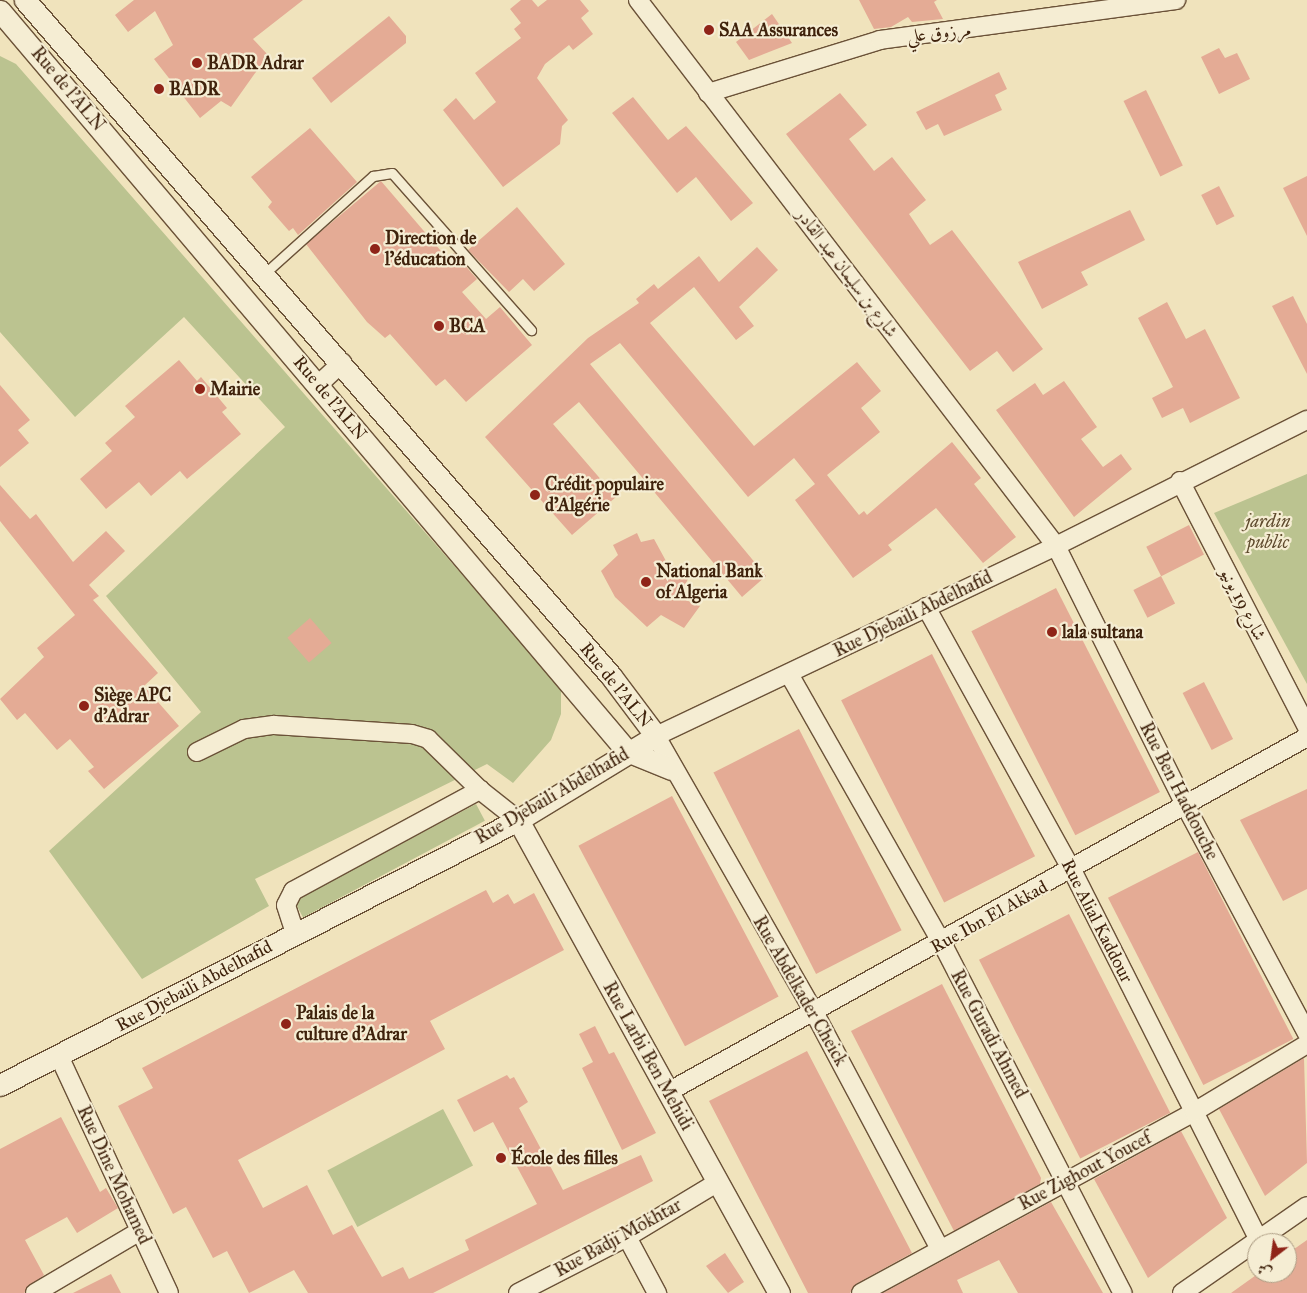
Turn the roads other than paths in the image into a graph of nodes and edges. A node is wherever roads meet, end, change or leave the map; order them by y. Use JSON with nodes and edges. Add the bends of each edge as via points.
{"nodes":[{"id":1,"x":25,"y":0,"type":"edge"},
{"id":2,"x":638,"y":0,"type":"edge"},
{"id":3,"x":1176,"y":0,"type":"edge"},
{"id":4,"x":0,"y":11,"type":"edge"},
{"id":5,"x":708,"y":93,"type":"junction"},
{"id":6,"x":264,"y":274,"type":"junction"},
{"id":7,"x":531,"y":330,"type":"dead end"},
{"id":8,"x":342,"y":363,"type":"junction"},
{"id":9,"x":318,"y":385,"type":"junction"},
{"id":10,"x":1307,"y":420,"type":"edge"},
{"id":11,"x":1180,"y":480,"type":"junction"},
{"id":12,"x":1056,"y":546,"type":"junction"},
{"id":13,"x":926,"y":607,"type":"junction"},
{"id":14,"x":788,"y":674,"type":"junction"},
{"id":15,"x":1307,"y":727,"type":"edge"},
{"id":16,"x":656,"y":736,"type":"junction"},
{"id":17,"x":1307,"y":737,"type":"edge"},
{"id":18,"x":626,"y":751,"type":"junction"},
{"id":19,"x":197,"y":752,"type":"dead end"},
{"id":20,"x":671,"y":769,"type":"junction"},
{"id":21,"x":480,"y":790,"type":"junction"},
{"id":22,"x":1184,"y":804,"type":"junction"},
{"id":23,"x":518,"y":820,"type":"junction"},
{"id":24,"x":1072,"y":870,"type":"junction"},
{"id":25,"x":295,"y":933,"type":"junction"},
{"id":26,"x":942,"y":943,"type":"junction"},
{"id":27,"x":815,"y":1014,"type":"junction"},
{"id":28,"x":1307,"y":1033,"type":"edge"},
{"id":29,"x":1307,"y":1044,"type":"edge"},
{"id":30,"x":59,"y":1056,"type":"junction"},
{"id":31,"x":0,"y":1085,"type":"edge"},
{"id":32,"x":668,"y":1092,"type":"junction"},
{"id":33,"x":1194,"y":1112,"type":"junction"},
{"id":34,"x":1066,"y":1181,"type":"junction"},
{"id":35,"x":718,"y":1182,"type":"junction"},
{"id":36,"x":1307,"y":1206,"type":"edge"},
{"id":37,"x":140,"y":1231,"type":"junction"},
{"id":38,"x":1255,"y":1233,"type":"edge"},
{"id":39,"x":1269,"y":1233,"type":"edge"},
{"id":40,"x":627,"y":1237,"type":"junction"},
{"id":41,"x":1247,"y":1248,"type":"edge"},
{"id":42,"x":940,"y":1249,"type":"junction"},
{"id":43,"x":35,"y":1293,"type":"edge"},
{"id":44,"x":169,"y":1293,"type":"edge"},
{"id":45,"x":518,"y":1293,"type":"edge"},
{"id":46,"x":657,"y":1293,"type":"edge"},
{"id":47,"x":778,"y":1293,"type":"edge"},
{"id":48,"x":861,"y":1293,"type":"edge"},
{"id":49,"x":1123,"y":1293,"type":"edge"},
{"id":50,"x":1182,"y":1293,"type":"edge"}],
"edges":[{"from":1,"to":6,"type":"street","name":"Rue de l'ALN"},
{"from":2,"to":5,"type":"street","name":"شارع بن سليمان عبد القادر"},
{"from":3,"to":5,"type":"street","name":"مرزوق علي","via":[[880,40]]},
{"from":4,"to":9,"type":"street","name":"Rue de l'ALN"},
{"from":5,"to":12,"type":"street","name":"شارع بن سليمان عبد القادر"},
{"from":6,"to":7,"type":"lane","via":[[373,176],[392,174]]},
{"from":6,"to":8,"type":"street","name":"Rue de l'ALN"},
{"from":8,"to":9,"type":"street"},
{"from":8,"to":16,"type":"street","name":"Rue de l'ALN","via":[[611,676]]},
{"from":9,"to":18,"type":"street","name":"Rue de l'ALN"},
{"from":10,"to":11,"type":"street","name":"Rue Djebaili Abdelhafid"},
{"from":11,"to":12,"type":"street","name":"Rue Djebaili Abdelhafid"},
{"from":11,"to":15,"type":"street","name":"شارع 19 يونيو"},
{"from":12,"to":13,"type":"street","name":"Rue Djebaili Abdelhafid"},
{"from":12,"to":22,"type":"street","name":"Rue Ben Haddouche"},
{"from":13,"to":14,"type":"street","name":"Rue Djebaili Abdelhafid"},
{"from":13,"to":24,"type":"street","name":"Rue Alial Kaddour"},
{"from":14,"to":16,"type":"street","name":"Rue Djebaili Abdelhafid"},
{"from":14,"to":26,"type":"street","name":"Rue Guradi Ahmed"},
{"from":16,"to":18,"type":"street","name":"Rue Djebaili Abdelhafid"},
{"from":16,"to":20,"type":"street","name":"Rue Abdelkader Cheick"},
{"from":17,"to":22,"type":"street","name":"Rue Ibn El Akkad"},
{"from":18,"to":20,"type":"street","name":"Rue de l'ALN"},
{"from":18,"to":23,"type":"street","name":"Rue Djebaili Abdelhafid"},
{"from":19,"to":21,"type":"street","via":[[244,729],[274,725],[412,734],[439,747]]},
{"from":20,"to":27,"type":"street","name":"Rue Abdelkader Cheick"},
{"from":21,"to":23,"type":"street"},
{"from":21,"to":25,"type":"street","via":[[293,891],[286,905]]},
{"from":22,"to":24,"type":"street","name":"Rue Ibn El Akkad"},
{"from":22,"to":28,"type":"street","name":"Rue Ben Haddouche"},
{"from":23,"to":25,"type":"street","name":"Rue Djebaili Abdelhafid"},
{"from":23,"to":32,"type":"street","name":"Rue Larbi Ben Mehidi"},
{"from":24,"to":26,"type":"street","name":"Rue Ibn El Akkad"},
{"from":24,"to":33,"type":"street","name":"Rue Alial Kaddour"},
{"from":25,"to":30,"type":"street","name":"Rue Djebaili Abdelhafid"},
{"from":26,"to":27,"type":"street","name":"Rue Ibn El Akkad"},
{"from":26,"to":34,"type":"street","name":"Rue Guradi Ahmed"},
{"from":27,"to":32,"type":"street","name":"Rue Ibn El Akkad"},
{"from":27,"to":42,"type":"street","name":"Rue Abdelkader Cheick"},
{"from":29,"to":33,"type":"street","name":"Rue Zighout Youcef"},
{"from":30,"to":31,"type":"street","name":"Rue Djebaili Abdelhafid"},
{"from":30,"to":37,"type":"street","name":"Rue Dine Mohamed"},
{"from":32,"to":35,"type":"street","name":"Rue Larbi Ben Mehidi"},
{"from":33,"to":34,"type":"street","name":"Rue Zighout Youcef"},
{"from":33,"to":38,"type":"street","name":"Rue Alial Kaddour"},
{"from":34,"to":42,"type":"street","name":"Rue Zighout Youcef"},
{"from":34,"to":49,"type":"street","name":"Rue Guradi Ahmed"},
{"from":35,"to":40,"type":"street","name":"Rue Badji Mokhtar"},
{"from":35,"to":47,"type":"street","name":"Rue Larbi Ben Mehidi"},
{"from":36,"to":39,"type":"street"},
{"from":37,"to":43,"type":"street"},
{"from":37,"to":44,"type":"street","name":"Rue Dine Mohamed"},
{"from":40,"to":45,"type":"street","name":"Rue Badji Mokhtar"},
{"from":40,"to":46,"type":"street"},
{"from":41,"to":50,"type":"street"},
{"from":42,"to":48,"type":"street","name":"Rue Zighout Youcef"}]}
